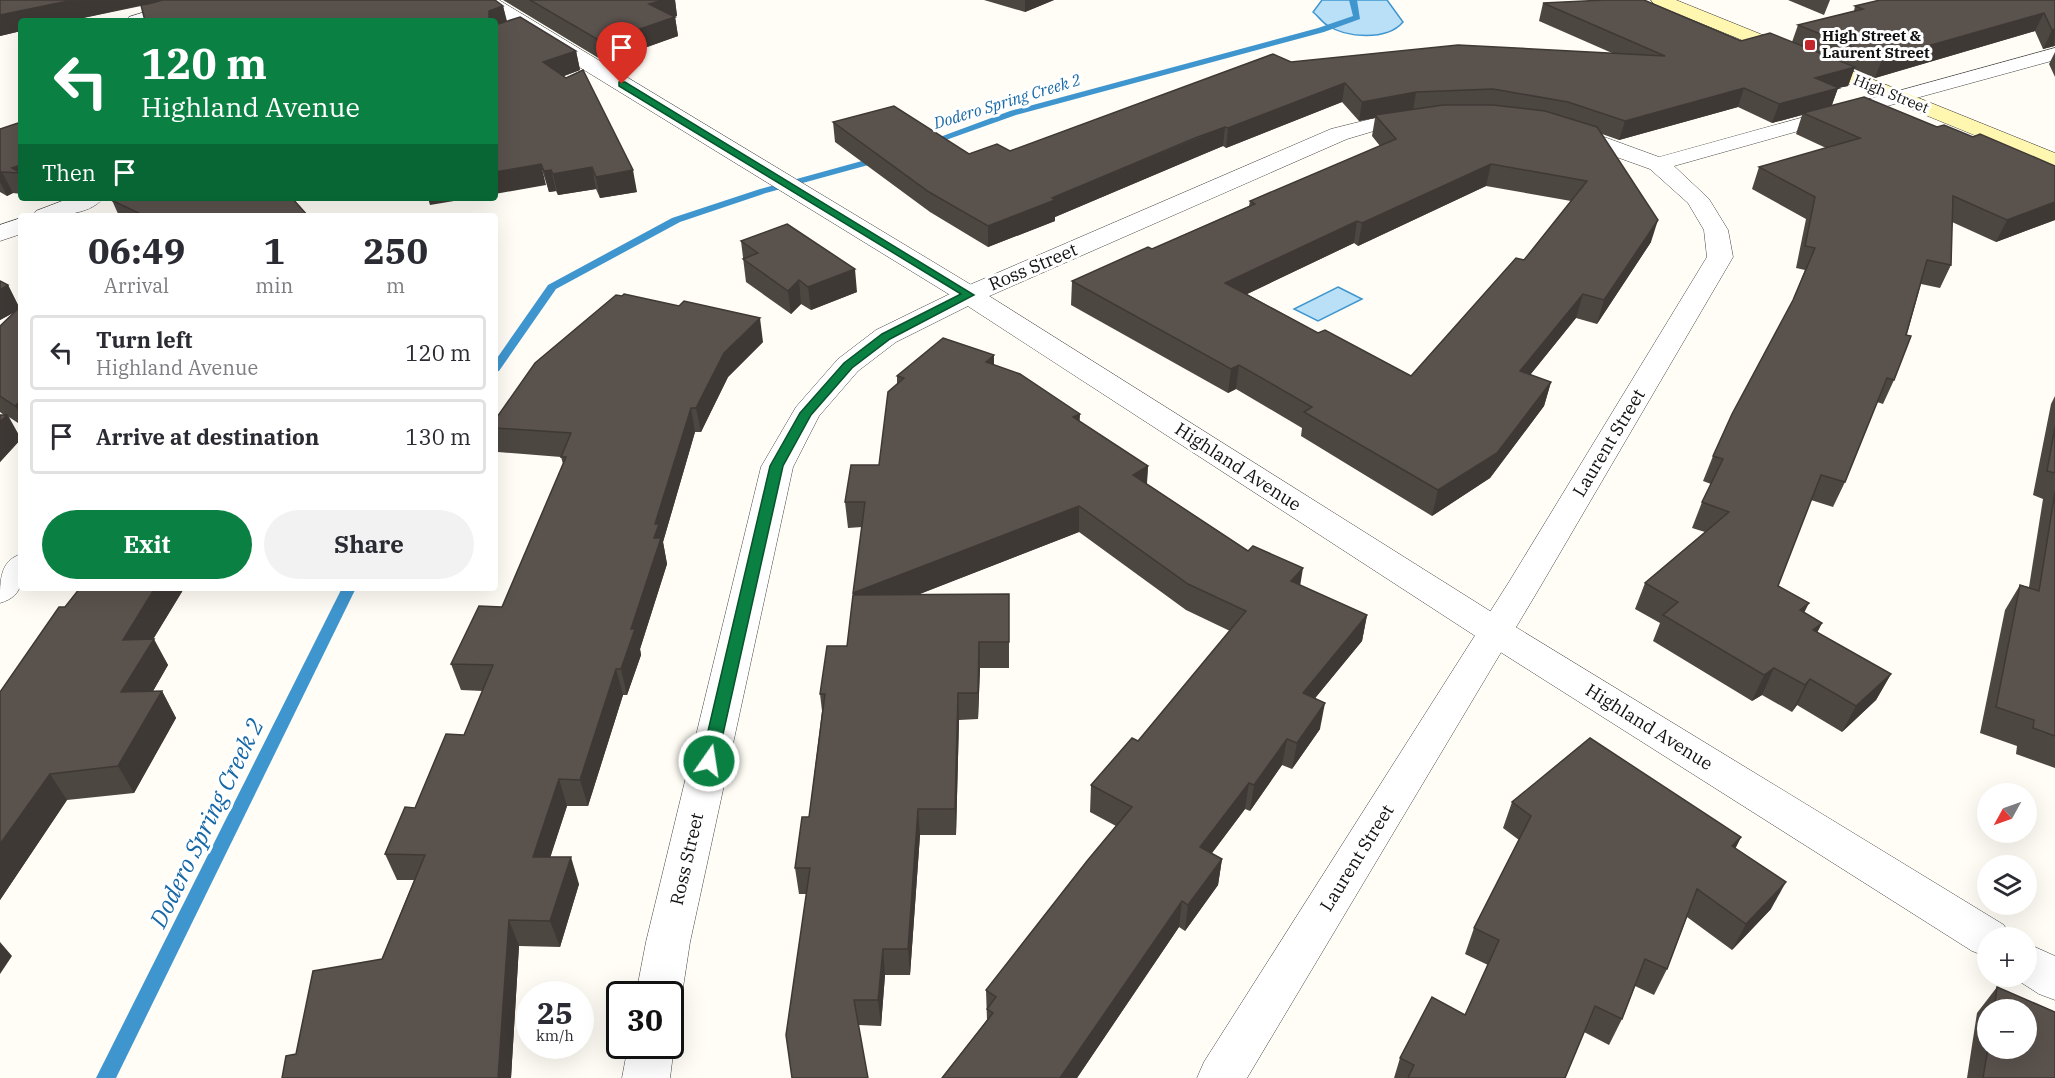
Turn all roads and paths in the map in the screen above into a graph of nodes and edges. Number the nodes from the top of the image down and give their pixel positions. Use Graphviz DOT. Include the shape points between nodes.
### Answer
graph roads {
  1 [pos="201,0"];
  2 [pos="487,0"];
  3 [pos="1660,0"];
  4 [pos="145,18"];
  5 [pos="2055,54"];
  6 [pos="1898,97"];
  7 [pos="1446,116"];
  8 [pos="1538,124"];
  9 [pos="2055,161"];
  10 [pos="1658,164"];
  11 [pos="83,201"];
  12 [pos="53,213"];
  13 [pos="969,295"];
  14 [pos="18,569"];
  15 [pos="0,591"];
  16 [pos="1496,632"];
  17 [pos="1977,931"];
  18 [pos="2037,969"];
  19 [pos="2055,980"];
  20 [pos="661,981"];
  21 [pos="649,1059"];
  22 [pos="646,1078"];
  23 [pos="1221,1078"];
  1 -- 4 [label="street"];
  2 -- 13 [label="street, Highland Avenue" via="515,30"];
  3 -- 6 [label="main road, High Street"];
  5 -- 6 [label="street"];
  6 -- 9 [label="main road, High Street"];
  6 -- 10 [label="street"];
  7 -- 13 [label="street, Ross Street" via="1383,122 1339,134"];
  8 -- 10 [label="street" via="1590,138"];
  10 -- 16 [label="street, Laurent Street" via="1697,199 1716,230 1719,257"];
  11 -- 12 [label="street"];
  13 -- 16 [label="street, Highland Avenue"];
  13 -- 20 [label="street, Ross Street" via="886,336 848,365 806,413 777,466"];
  14 -- 15 [label="street"];
  16 -- 17 [label="street, Highland Avenue"];
  16 -- 23 [label="street, Laurent Street"];
  18 -- 19 [label="street"];
  21 -- 22 [label="street"];
}
